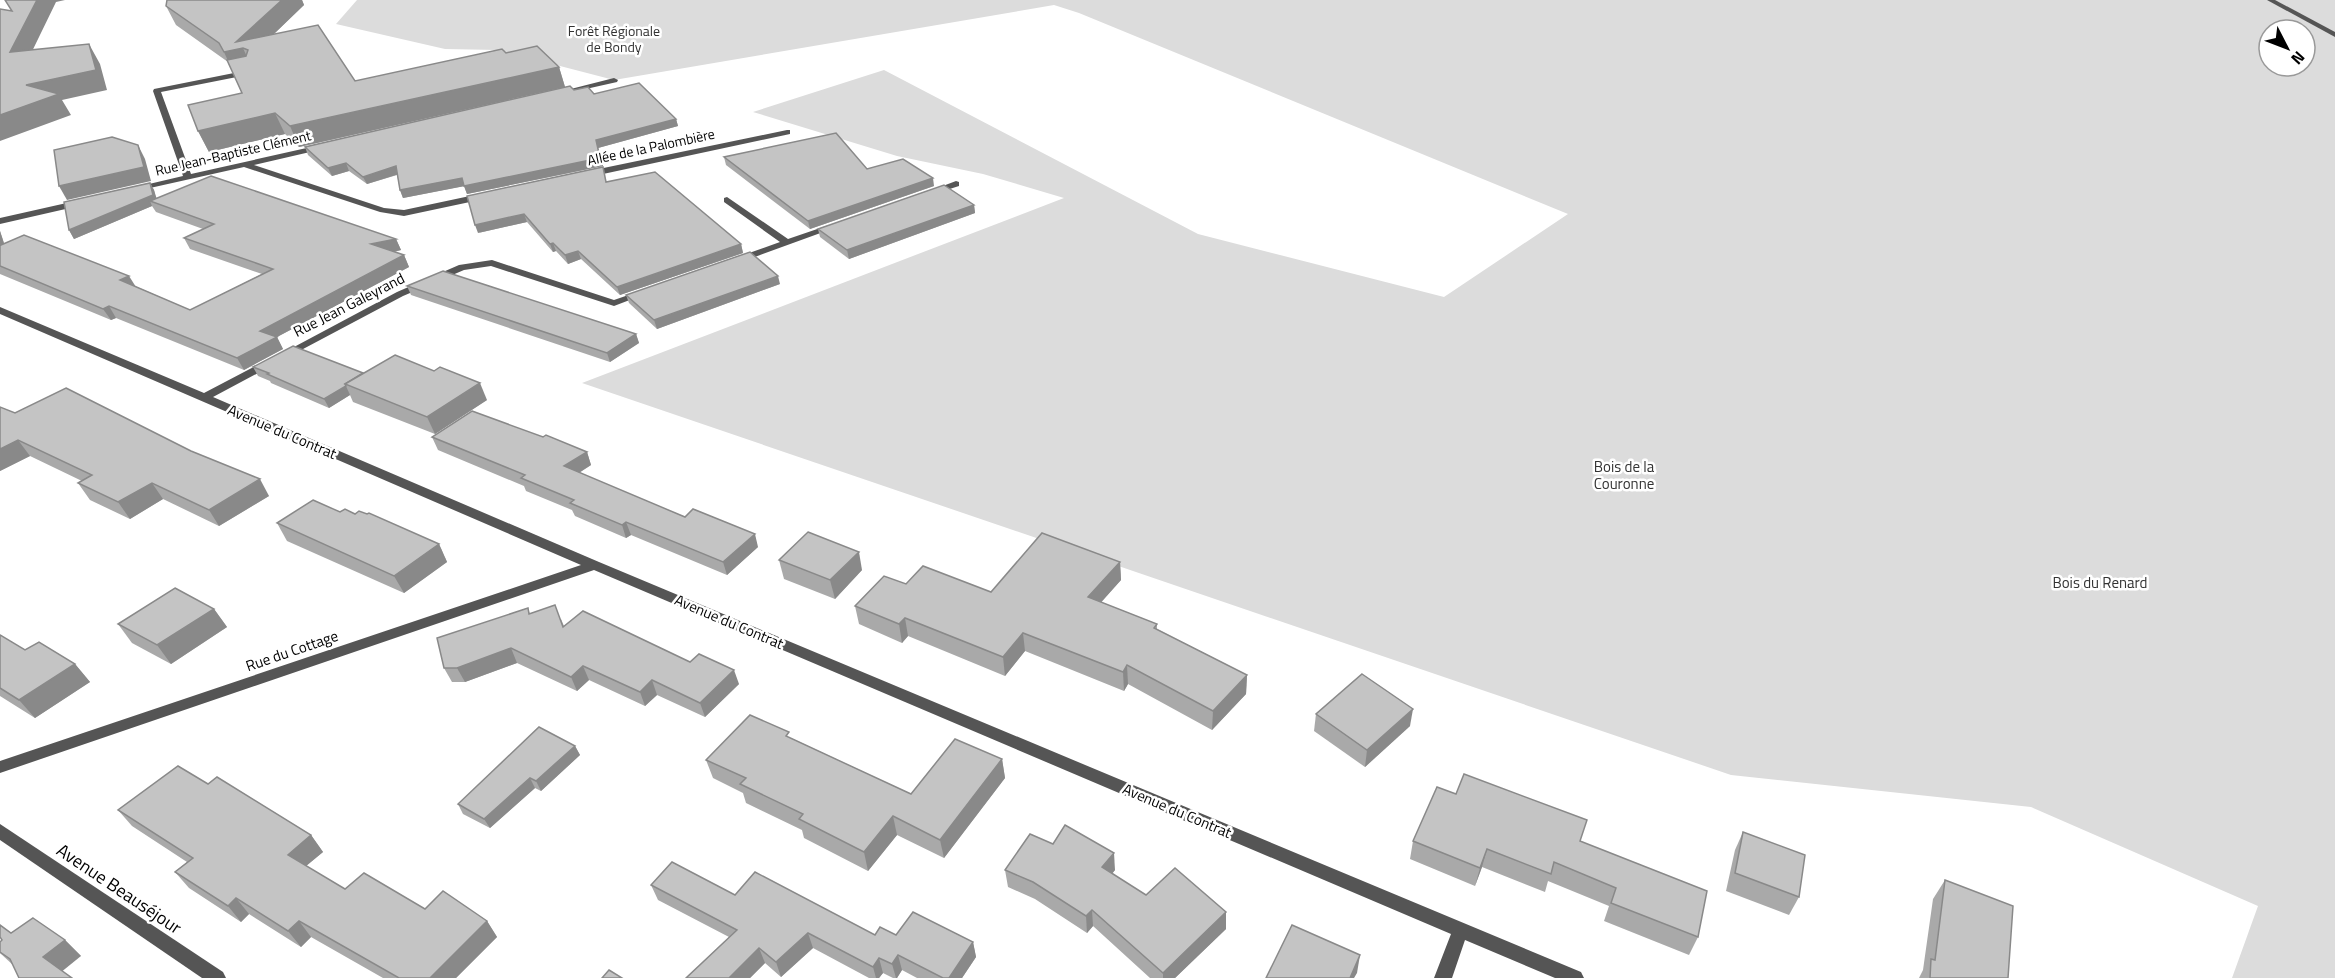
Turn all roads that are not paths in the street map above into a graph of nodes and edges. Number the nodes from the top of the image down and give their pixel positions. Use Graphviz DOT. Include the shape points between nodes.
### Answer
graph roads {
  1 [pos="2270,0"];
  2 [pos="2335,35"];
  3 [pos="252,72"];
  4 [pos="614,80"];
  5 [pos="544,96"];
  6 [pos="787,132"];
  7 [pos="335,143"];
  8 [pos="242,164"];
  9 [pos="578,176"];
  10 [pos="188,177"];
  11 [pos="956,184"];
  12 [pos="122,193"];
  13 [pos="497,193"];
  14 [pos="922,195"];
  15 [pos="727,200"];
  16 [pos="89,201"];
  17 [pos="0,221"];
  18 [pos="843,223"];
  19 [pos="787,243"];
  20 [pos="722,265"];
  21 [pos="657,288"];
  22 [pos="0,310"];
  23 [pos="203,398"];
  24 [pos="594,565"];
  25 [pos="0,767"];
  26 [pos="0,831"];
  27 [pos="1460,931"];
  28 [pos="217,978"];
  29 [pos="1443,978"];
  30 [pos="1575,978"];
  1 -- 2 [label="street"];
  3 -- 10 [label="street" via="158,91"];
  4 -- 5 [label="street"];
  6 -- 9 [label="street, Allée de la Palombière"];
  7 -- 8 [label="street, Rue Jean-Baptiste Clément"];
  8 -- 10 [label="street, Rue Jean-Baptiste Clément"];
  8 -- 13 [label="street" via="383,210 404,213"];
  10 -- 12 [label="street, Rue Jean-Baptiste Clément"];
  11 -- 14 [label="street"];
  15 -- 19 [label="street"];
  16 -- 17 [label="street"];
  18 -- 19 [label="street"];
  19 -- 20 [label="street"];
  21 -- 23 [label="street, Rue Jean Galeyrand" via="614,303 492,263 462,267 400,294"];
  22 -- 23 [label="street, Avenue du Contrat"];
  23 -- 24 [label="street, Avenue du Contrat"];
  24 -- 25 [label="street, Rue du Cottage"];
  24 -- 27 [label="street, Avenue du Contrat"];
  26 -- 28 [label="street, Avenue Beauséjour"];
  27 -- 29 [label="street"];
  27 -- 30 [label="street, Avenue du Contrat"];
}
